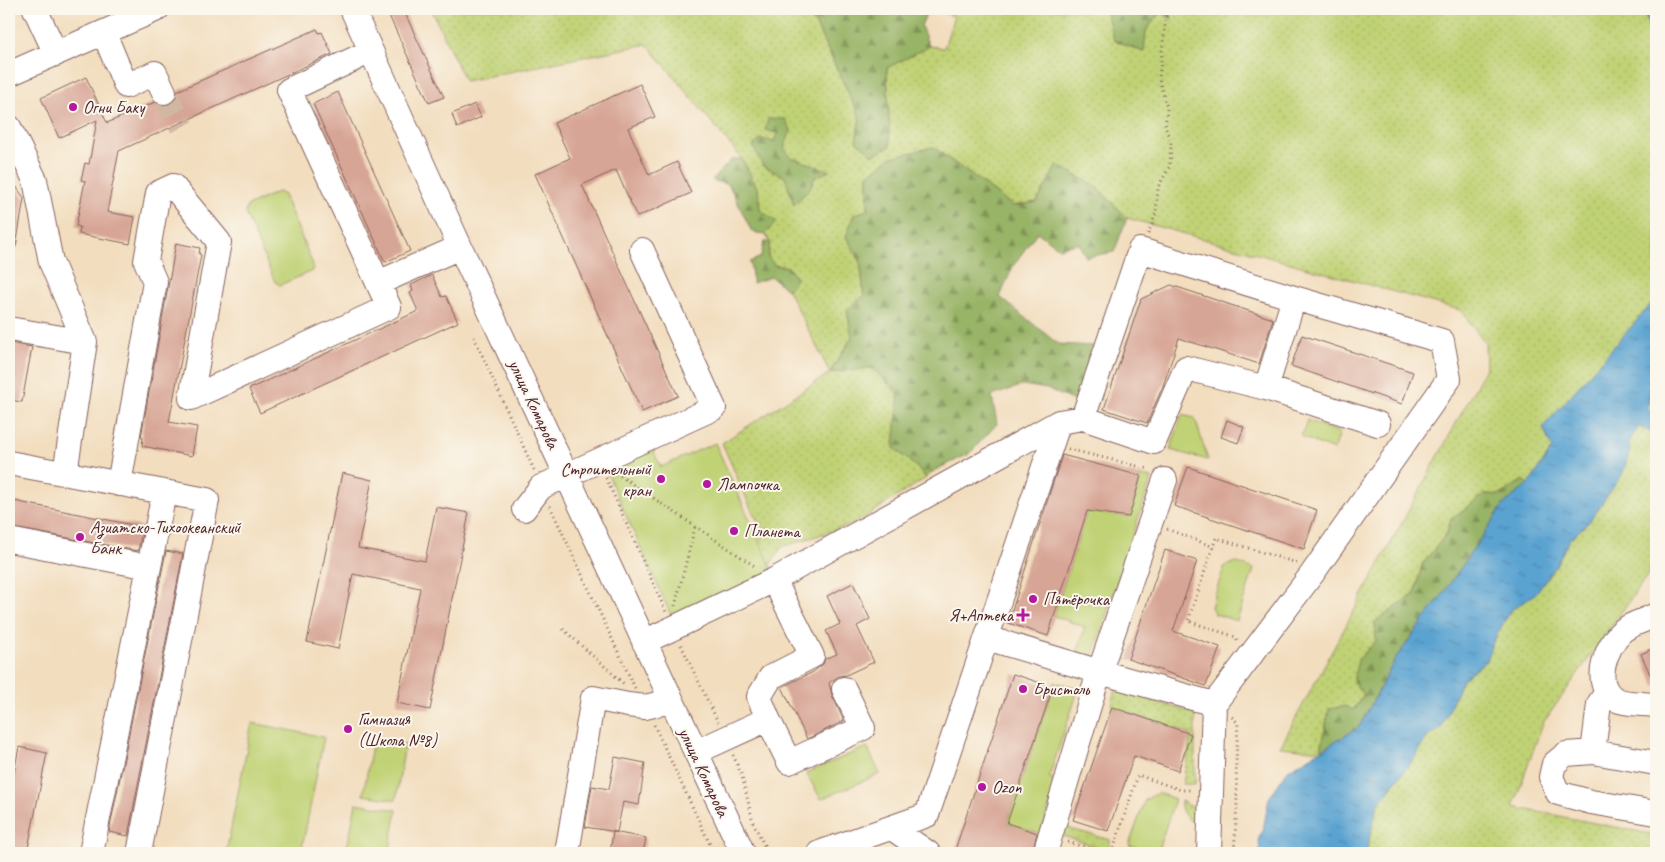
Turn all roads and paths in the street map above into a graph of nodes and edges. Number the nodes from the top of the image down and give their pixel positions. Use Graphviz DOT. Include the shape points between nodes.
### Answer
graph roads {
  1 [pos="35,9"];
  2 [pos="158,9"];
  3 [pos="352,9"];
  4 [pos="1168,9"];
  5 [pos="104,33"];
  6 [pos="372,51"];
  7 [pos="56,54"];
  8 [pos="9,74"];
  9 [pos="164,92"];
  10 [pos="9,127"];
  11 [pos="460,247"];
  12 [pos="642,250"];
  13 [pos="1140,250"];
  14 [pos="378,283"];
  15 [pos="1294,298"];
  16 [pos="9,329"];
  17 [pos="474,337"];
  18 [pos="85,342"];
  19 [pos="1266,388"];
  20 [pos="1084,418"];
  21 [pos="1059,422"];
  22 [pos="1378,424"];
  23 [pos="1062,447"];
  24 [pos="598,462"];
  25 [pos="9,463"];
  26 [pos="65,472"];
  27 [pos="567,475"];
  28 [pos="1158,475"];
  29 [pos="119,484"];
  30 [pos="541,486"];
  31 [pos="164,493"];
  32 [pos="524,510"];
  33 [pos="1150,522"];
  34 [pos="695,527"];
  35 [pos="9,540"];
  36 [pos="1214,547"];
  37 [pos="1298,563"];
  38 [pos="149,567"];
  39 [pos="774,580"];
  40 [pos="1656,615"];
  41 [pos="672,626"];
  42 [pos="562,629"];
  43 [pos="987,638"];
  44 [pos="644,642"];
  45 [pos="1238,644"];
  46 [pos="1100,672"];
  47 [pos="626,685"];
  48 [pos="844,688"];
  49 [pos="1607,692"];
  50 [pos="671,701"];
  51 [pos="1214,704"];
  52 [pos="1656,705"];
  53 [pos="645,707"];
  54 [pos="768,719"];
  55 [pos="726,738"];
  56 [pos="696,752"];
  57 [pos="1593,752"];
  58 [pos="1656,763"];
  59 [pos="1198,785"];
  60 [pos="1656,813"];
  61 [pos="892,828"];
  62 [pos="1048,844"];
  63 [pos="91,853"];
  64 [pos="139,853"];
  65 [pos="567,853"];
  66 [pos="714,853"];
  67 [pos="743,853"];
  68 [pos="768,853"];
  69 [pos="819,853"];
  70 [pos="928,853"];
  71 [pos="1103,853"];
  72 [pos="1112,853"];
  73 [pos="1209,853"];
  74 [pos="1234,853"];
  1 -- 7 [label="street"];
  2 -- 5 [label="street"];
  3 -- 6 [label="street, улица Комарова"];
  4 -- 13 [label="path" via="1160,79 1167,108 1164,127 1171,142 1170,166 1158,187 1156,213"];
  5 -- 7 [label="street"];
  5 -- 9 [label="street" via="126,86 155,73"];
  6 -- 11 [label="street, улица Комарова"];
  6 -- 14 [label="street" via="289,90"];
  7 -- 8 [label="street"];
  10 -- 18 [label="street" via="35,180 51,262"];
  11 -- 14 [label="street"];
  11 -- 27 [label="street, улица Комарова"];
  12 -- 24 [label="street" via="714,408"];
  13 -- 15 [label="street"];
  13 -- 20 [label="street"];
  14 -- 29 [label="street" via="389,307 191,398 219,242 173,186 158,193 146,261 155,282"];
  15 -- 19 [label="street"];
  15 -- 51 [label="street" via="1442,341 1449,379 1312,574"];
  16 -- 18 [label="street"];
  17 -- 30 [label="path"];
  18 -- 26 [label="street"];
  19 -- 20 [label="street" via="1186,368 1154,442"];
  19 -- 22 [label="street"];
  20 -- 21 [label="street"];
  21 -- 39 [label="street"];
  21 -- 43 [label="street"];
  23 -- 28 [label="path"];
  24 -- 27 [label="street"];
  24 -- 34 [label="path"];
  24 -- 41 [label="path"];
  25 -- 26 [label="street"];
  26 -- 29 [label="street"];
  27 -- 30 [label="street"];
  27 -- 44 [label="street, улица Комарова"];
  28 -- 33 [label="street"];
  29 -- 31 [label="street"];
  30 -- 32 [label="street"];
  30 -- 53 [label="path"];
  31 -- 38 [label="street"];
  31 -- 64 [label="street" via="207,500"];
  33 -- 36 [label="path"];
  33 -- 46 [label="street"];
  34 -- 39 [label="path"];
  34 -- 41 [label="path"];
  35 -- 38 [label="street"];
  36 -- 37 [label="path" via="1216,538"];
  36 -- 45 [label="path" via="1188,621 1228,633 1236,637"];
  38 -- 63 [label="street"];
  39 -- 41 [label="street"];
  39 -- 54 [label="street" via="812,656 771,677 759,697"];
  40 -- 49 [label="street" via="1623,630 1610,644 1602,673"];
  41 -- 44 [label="street"];
  41 -- 55 [label="path"];
  42 -- 47 [label="path"];
  43 -- 46 [label="street"];
  43 -- 61 [label="street" via="927,815"];
  44 -- 50 [label="street, улица Комарова"];
  46 -- 51 [label="street"];
  46 -- 62 [label="street"];
  48 -- 54 [label="street" via="863,728 789,762"];
  49 -- 52 [label="street" via="1616,700"];
  49 -- 57 [label="street" via="1599,704"];
  50 -- 53 [label="street"];
  50 -- 56 [label="street, улица Комарова"];
  51 -- 73 [label="street"];
  51 -- 74 [label="path" via="1238,722 1238,804"];
  53 -- 65 [label="street" via="593,698"];
  53 -- 66 [label="path"];
  54 -- 55 [label="street"];
  55 -- 56 [label="street"];
  55 -- 68 [label="path" via="742,776 753,822"];
  56 -- 67 [label="street, улица Комарова"];
  57 -- 58 [label="street"];
  57 -- 60 [label="street" via="1566,754 1554,764 1551,777 1558,793"];
  59 -- 72 [label="path" via="1194,790 1181,790 1138,775"];
  61 -- 69 [label="street"];
  61 -- 70 [label="street"];
  62 -- 71 [label="path"];
}
